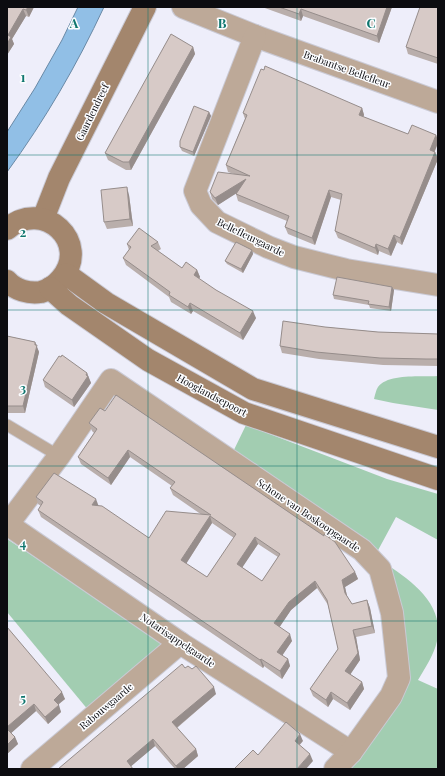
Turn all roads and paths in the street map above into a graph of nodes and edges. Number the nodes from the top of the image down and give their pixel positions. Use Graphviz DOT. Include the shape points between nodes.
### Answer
graph roads {
  1 [pos="145,7"];
  2 [pos="183,7"];
  3 [pos="255,36"];
  4 [pos="438,102"];
  5 [pos="43,219"];
  6 [pos="7,229"];
  7 [pos="66,274"];
  8 [pos="8,283"];
  9 [pos="438,285"];
  10 [pos="50,288"];
  11 [pos="111,380"];
  12 [pos="7,425"];
  13 [pos="438,447"];
  14 [pos="59,456"];
  15 [pos="438,479"];
  16 [pos="7,524"];
  17 [pos="180,643"];
  18 [pos="351,752"];
  19 [pos="32,769"];
  20 [pos="335,769"];
  1 -- 5 [label="street, Gaardendreef" via="59,178"];
  2 -- 3 [label="street, Brabantse Bellefleur"];
  3 -- 4 [label="street, Brabantse Bellefleur"];
  3 -- 9 [label="street, Bellefleurgaarde" via="195,191 201,205 217,222 294,257 346,270"];
  5 -- 6 [label="street" via="26,218"];
  5 -- 7 [label="street" via="57,226 69,244 70,263"];
  7 -- 10 [label="street"];
  7 -- 13 [label="street" via="106,303 253,389"];
  8 -- 10 [label="street" via="30,292"];
  10 -- 15 [label="street, Hooglandsepoort" via="69,305 148,360 244,413"];
  11 -- 14 [label="street, Notarisappelgaarde"];
  11 -- 18 [label="street, Schone van Boskoopgaarde" via="362,550 380,569 392,613 399,678 391,696"];
  12 -- 14 [label="lane"];
  14 -- 16 [label="street, Notarisappelgaarde"];
  16 -- 17 [label="street, Notarisappelgaarde"];
  17 -- 18 [label="street, Notarisappelgaarde"];
  17 -- 19 [label="street, Rabouwgaarde"];
  18 -- 20 [label="street, Schone van Boskoopgaarde"];
}
